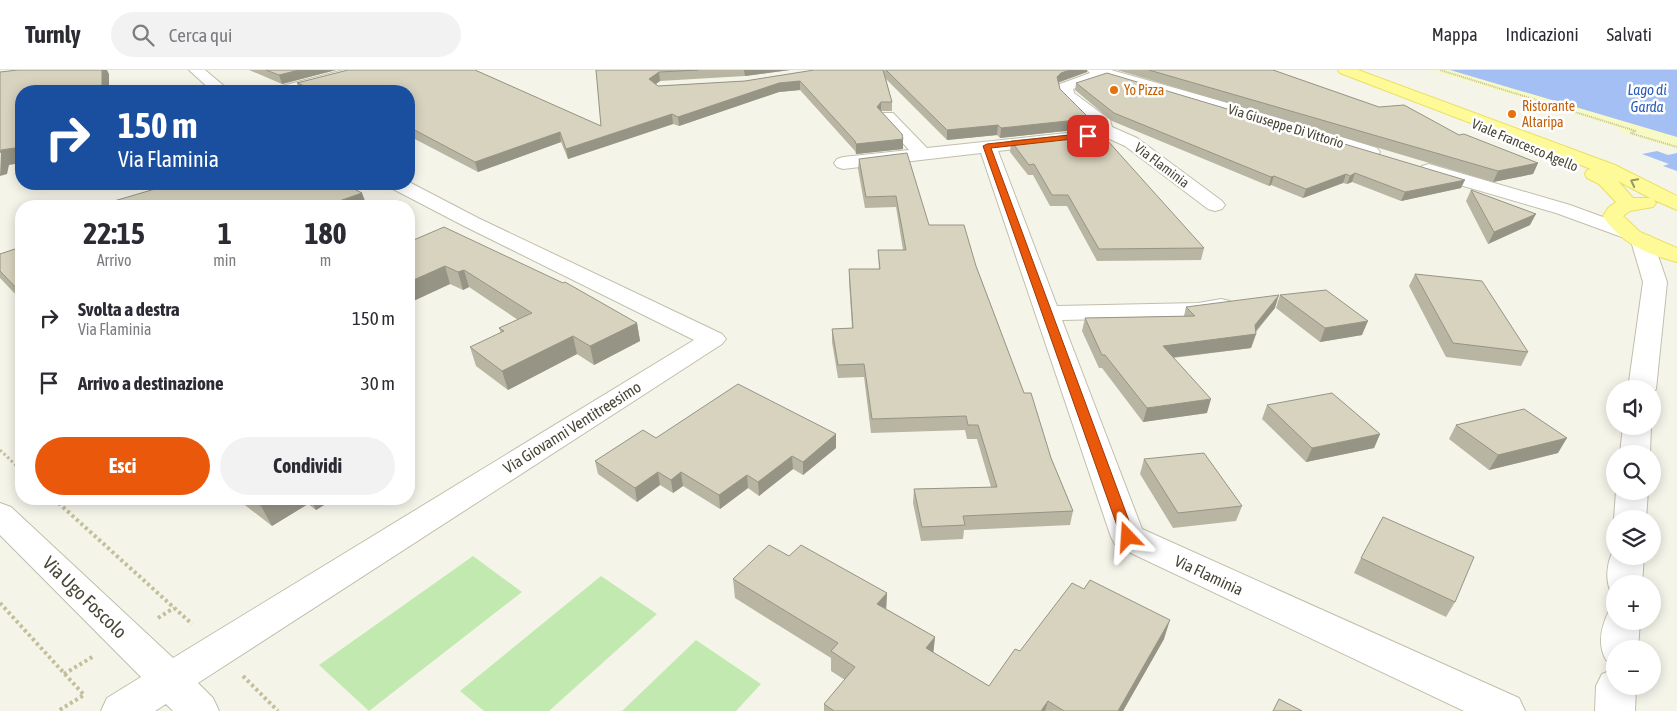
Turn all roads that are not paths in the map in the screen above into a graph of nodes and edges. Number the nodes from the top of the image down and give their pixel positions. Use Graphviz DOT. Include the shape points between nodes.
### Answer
graph roads {
  1 [pos="196,70"];
  2 [pos="361,70"];
  3 [pos="1345,70"];
  4 [pos="1100,72"];
  5 [pos="212,85"];
  6 [pos="302,85"];
  7 [pos="1413,97"];
  8 [pos="887,116"];
  9 [pos="1104,130"];
  10 [pos="987,146"];
  11 [pos="922,154"];
  12 [pos="1390,158"];
  13 [pos="844,163"];
  14 [pos="1408,164"];
  15 [pos="410,190"];
  16 [pos="1677,204"];
  17 [pos="1215,205"];
  18 [pos="1622,208"];
  19 [pos="1563,209"];
  20 [pos="1634,236"];
  21 [pos="1677,255"];
  22 [pos="1666,279"];
  23 [pos="1240,304"];
  24 [pos="1048,313"];
  25 [pos="1644,380"];
  26 [pos="0,515"];
  27 [pos="170,681"];
  28 [pos="1615,695"];
  29 [pos="121,711"];
  30 [pos="199,711"];
  31 [pos="1505,711"];
  32 [pos="1614,711"];
  1 -- 5 [label="street"];
  2 -- 6 [label="street"];
  3 -- 7 [label="main road, Viale Francesco Agello"];
  4 -- 9 [label="street, Via Flaminia" via="1065,87 1066,95 1104,124"];
  4 -- 12 [label="street, Via Giuseppe Di Vittorio" via="1261,117"];
  16 -- 7 [label="main road, Viale Francesco Agello, one-way" via="1608,169"];
  7 -- 18 [label="main road, Viale Francesco Agello" via="1606,180"];
  8 -- 11 [label="street"];
  9 -- 10 [label="street" via="1088,136"];
  9 -- 17 [label="street, Via Flaminia" via="1131,142"];
  10 -- 11 [label="street"];
  10 -- 24 [label="street, Via Flaminia"];
  11 -- 13 [label="street"];
  14 -- 19 [label="street"];
  15 -- 27 [label="street, Via Giovanni Ventitreesimo" via="713,339"];
  16 -- 18 [label="main road, Viale Francesco Agello" via="1642,203"];
  18 -- 19 [label="street"];
  18 -- 20 [label="main road, Viale Francesco Agello" via="1613,216 1617,224"];
  19 -- 20 [label="street"];
  20 -- 21 [label="main road"];
  20 -- 22 [label="street"];
  22 -- 25 [label="street"];
  23 -- 24 [label="street" via="1198,310"];
  24 -- 31 [label="street, Via Flaminia" via="1128,537"];
  26 -- 27 [label="street, Via Ugo Foscolo"];
  27 -- 29 [label="street"];
  27 -- 30 [label="street"];
  28 -- 32 [label="street"];
}
